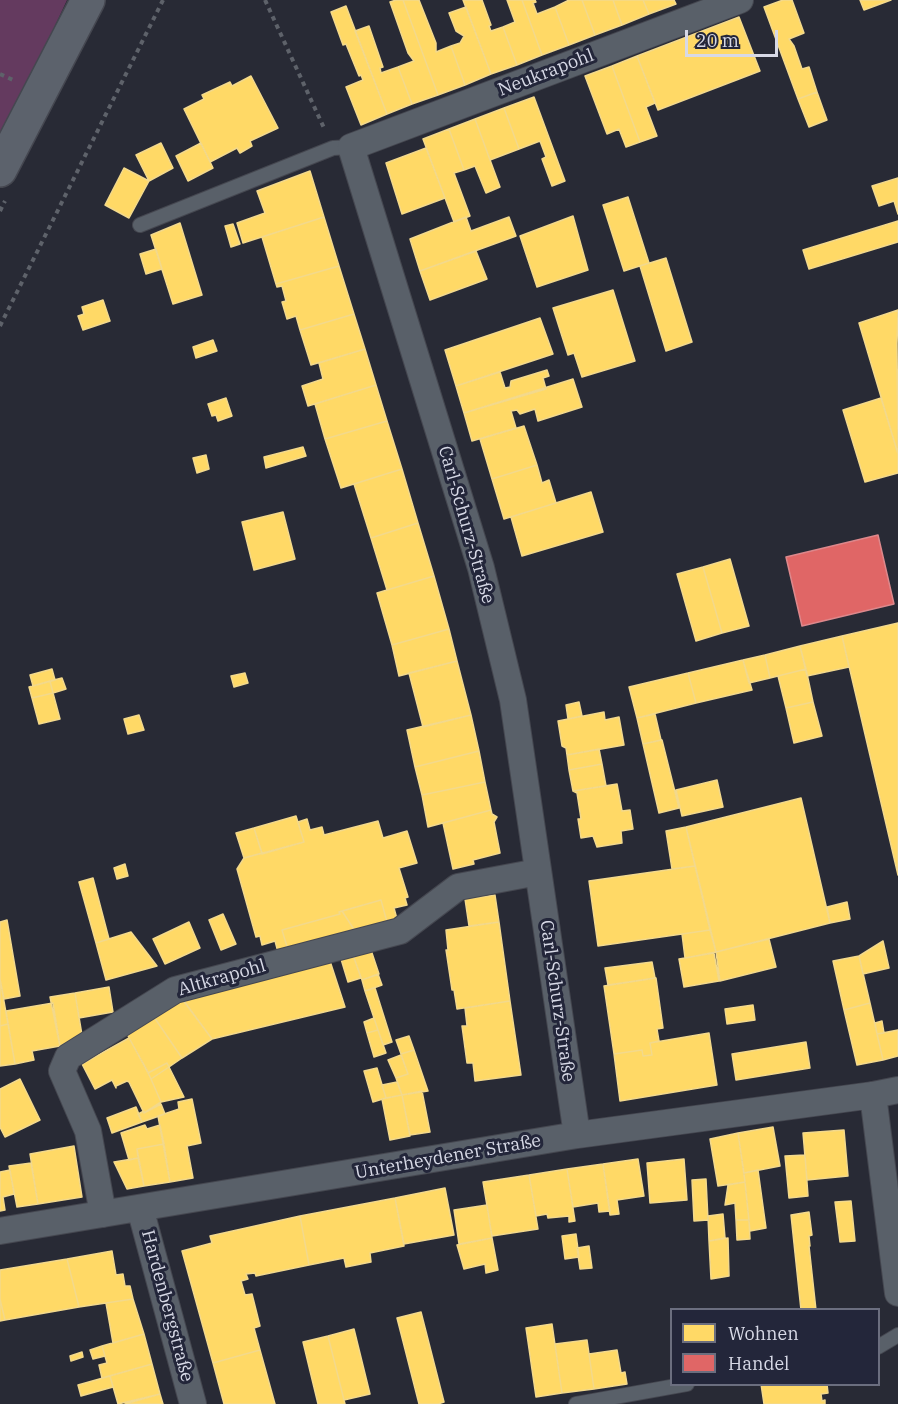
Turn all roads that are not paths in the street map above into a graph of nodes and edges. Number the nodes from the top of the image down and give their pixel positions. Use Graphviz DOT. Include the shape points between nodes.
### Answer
graph roads {
  1 [pos="88,0"];
  2 [pos="740,0"];
  3 [pos="342,147"];
  4 [pos="0,170"];
  5 [pos="140,225"];
  6 [pos="538,872"];
  7 [pos="898,1090"];
  8 [pos="873,1095"];
  9 [pos="577,1135"];
  10 [pos="140,1208"];
  11 [pos="103,1214"];
  12 [pos="0,1231"];
  13 [pos="898,1293"];
  14 [pos="898,1335"];
  15 [pos="880,1346"];
  16 [pos="676,1386"];
  17 [pos="193,1404"];
  18 [pos="576,1404"];
  1 -- 4 [label="main road"];
  2 -- 3 [label="street, Neukrapohl"];
  3 -- 5 [label="lane"];
  3 -- 6 [label="street, Carl-Schurz-Straße" via="481,568 513,700"];
  6 -- 9 [label="street, Carl-Schurz-Straße"];
  6 -- 11 [label="street, Altkrapohl" via="458,887 400,931 175,990 68,1057 62,1071 88,1131"];
  7 -- 8 [label="street, Unterheydener Straße"];
  8 -- 9 [label="street, Unterheydener Straße"];
  8 -- 13 [label="street"];
  9 -- 10 [label="street, Unterheydener Straße"];
  10 -- 11 [label="street, Unterheydener Straße"];
  10 -- 17 [label="street, Hardenbergstraße"];
  11 -- 12 [label="street, Unterheydener Straße"];
  14 -- 15 [label="lane"];
  16 -- 18 [label="lane"];
}
